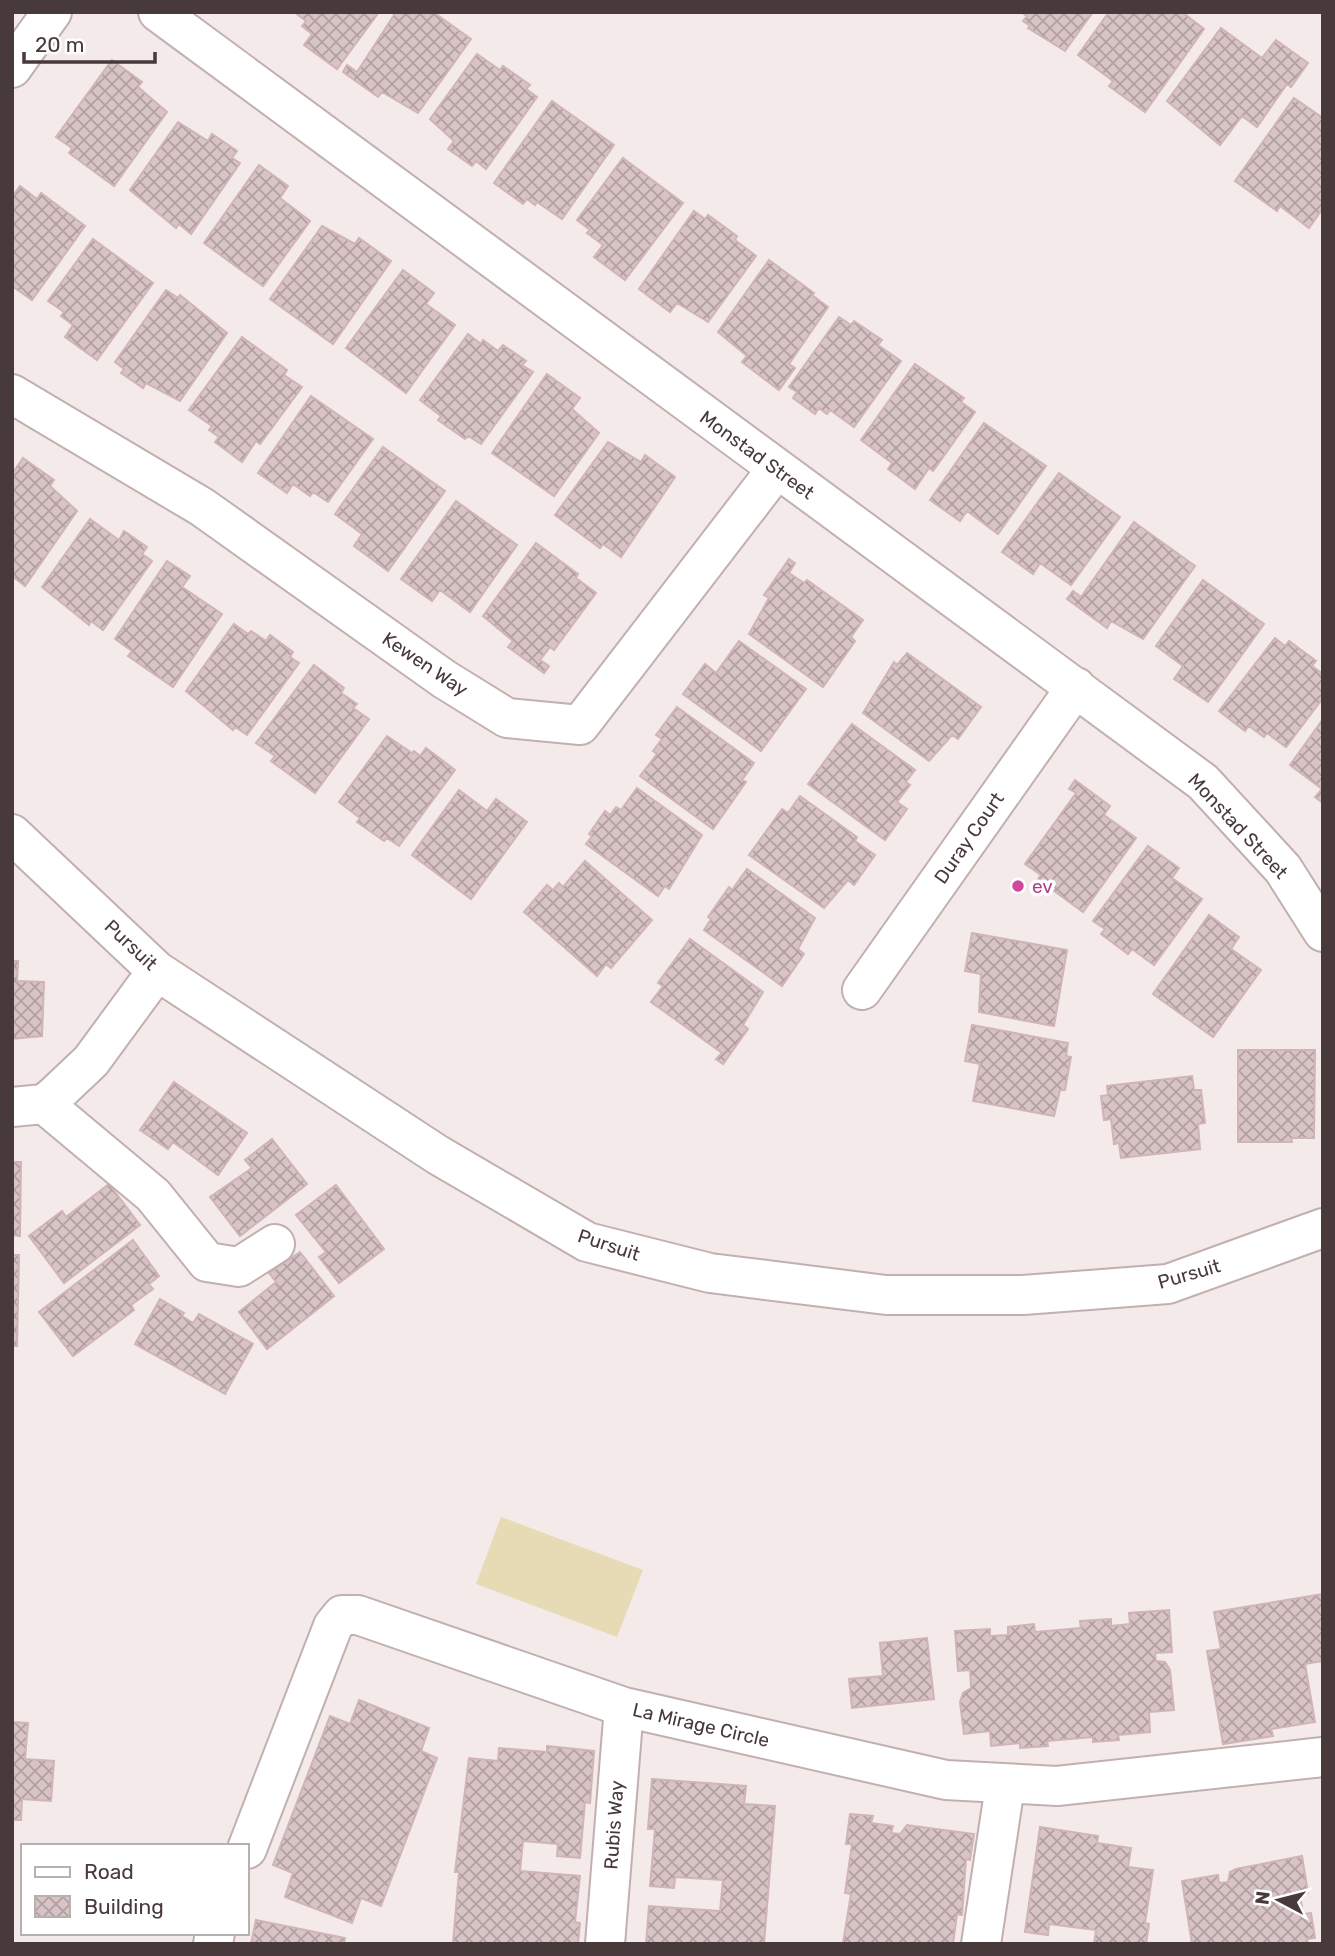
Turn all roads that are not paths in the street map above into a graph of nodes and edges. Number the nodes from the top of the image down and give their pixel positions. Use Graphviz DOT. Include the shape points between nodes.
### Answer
graph roads {
  1 [pos="52,12"];
  2 [pos="158,12"];
  3 [pos="12,68"];
  4 [pos="12,394"];
  5 [pos="776,470"];
  6 [pos="1076,687"];
  7 [pos="12,834"];
  8 [pos="1323,932"];
  9 [pos="157,971"];
  10 [pos="862,990"];
  11 [pos="28,1106"];
  12 [pos="1323,1228"];
  13 [pos="275,1244"];
  14 [pos="624,1707"];
  15 [pos="1323,1758"];
  16 [pos="1006,1786"];
  17 [pos="248,1846"];
  18 [pos="605,1944"];
  19 [pos="981,1944"];
  1 -- 3 [label="street"];
  2 -- 5 [label="street, Monstad Street"];
  4 -- 5 [label="street, Kewen Way" via="202,507 444,679 508,718 580,725"];
  5 -- 6 [label="street, Monstad Street"];
  6 -- 8 [label="street, Monstad Street" via="1203,782 1283,869"];
  6 -- 10 [label="street, Duray Court"];
  7 -- 9 [label="street, Pursuit"];
  9 -- 11 [label="street" via="91,1061"];
  9 -- 12 [label="street, Pursuit" via="438,1155 587,1242 710,1273 886,1295 1023,1295 1168,1284"];
  11 -- 13 [label="street" via="153,1195 207,1262 239,1267"];
  14 -- 16 [label="street, La Mirage Circle" via="946,1780"];
  14 -- 17 [label="street, La Mirage Circle" via="358,1615 342,1615 333,1626"];
  14 -- 18 [label="street, Rubis Way"];
  15 -- 16 [label="street, La Mirage Circle" via="1057,1786"];
  16 -- 19 [label="street"];
}
